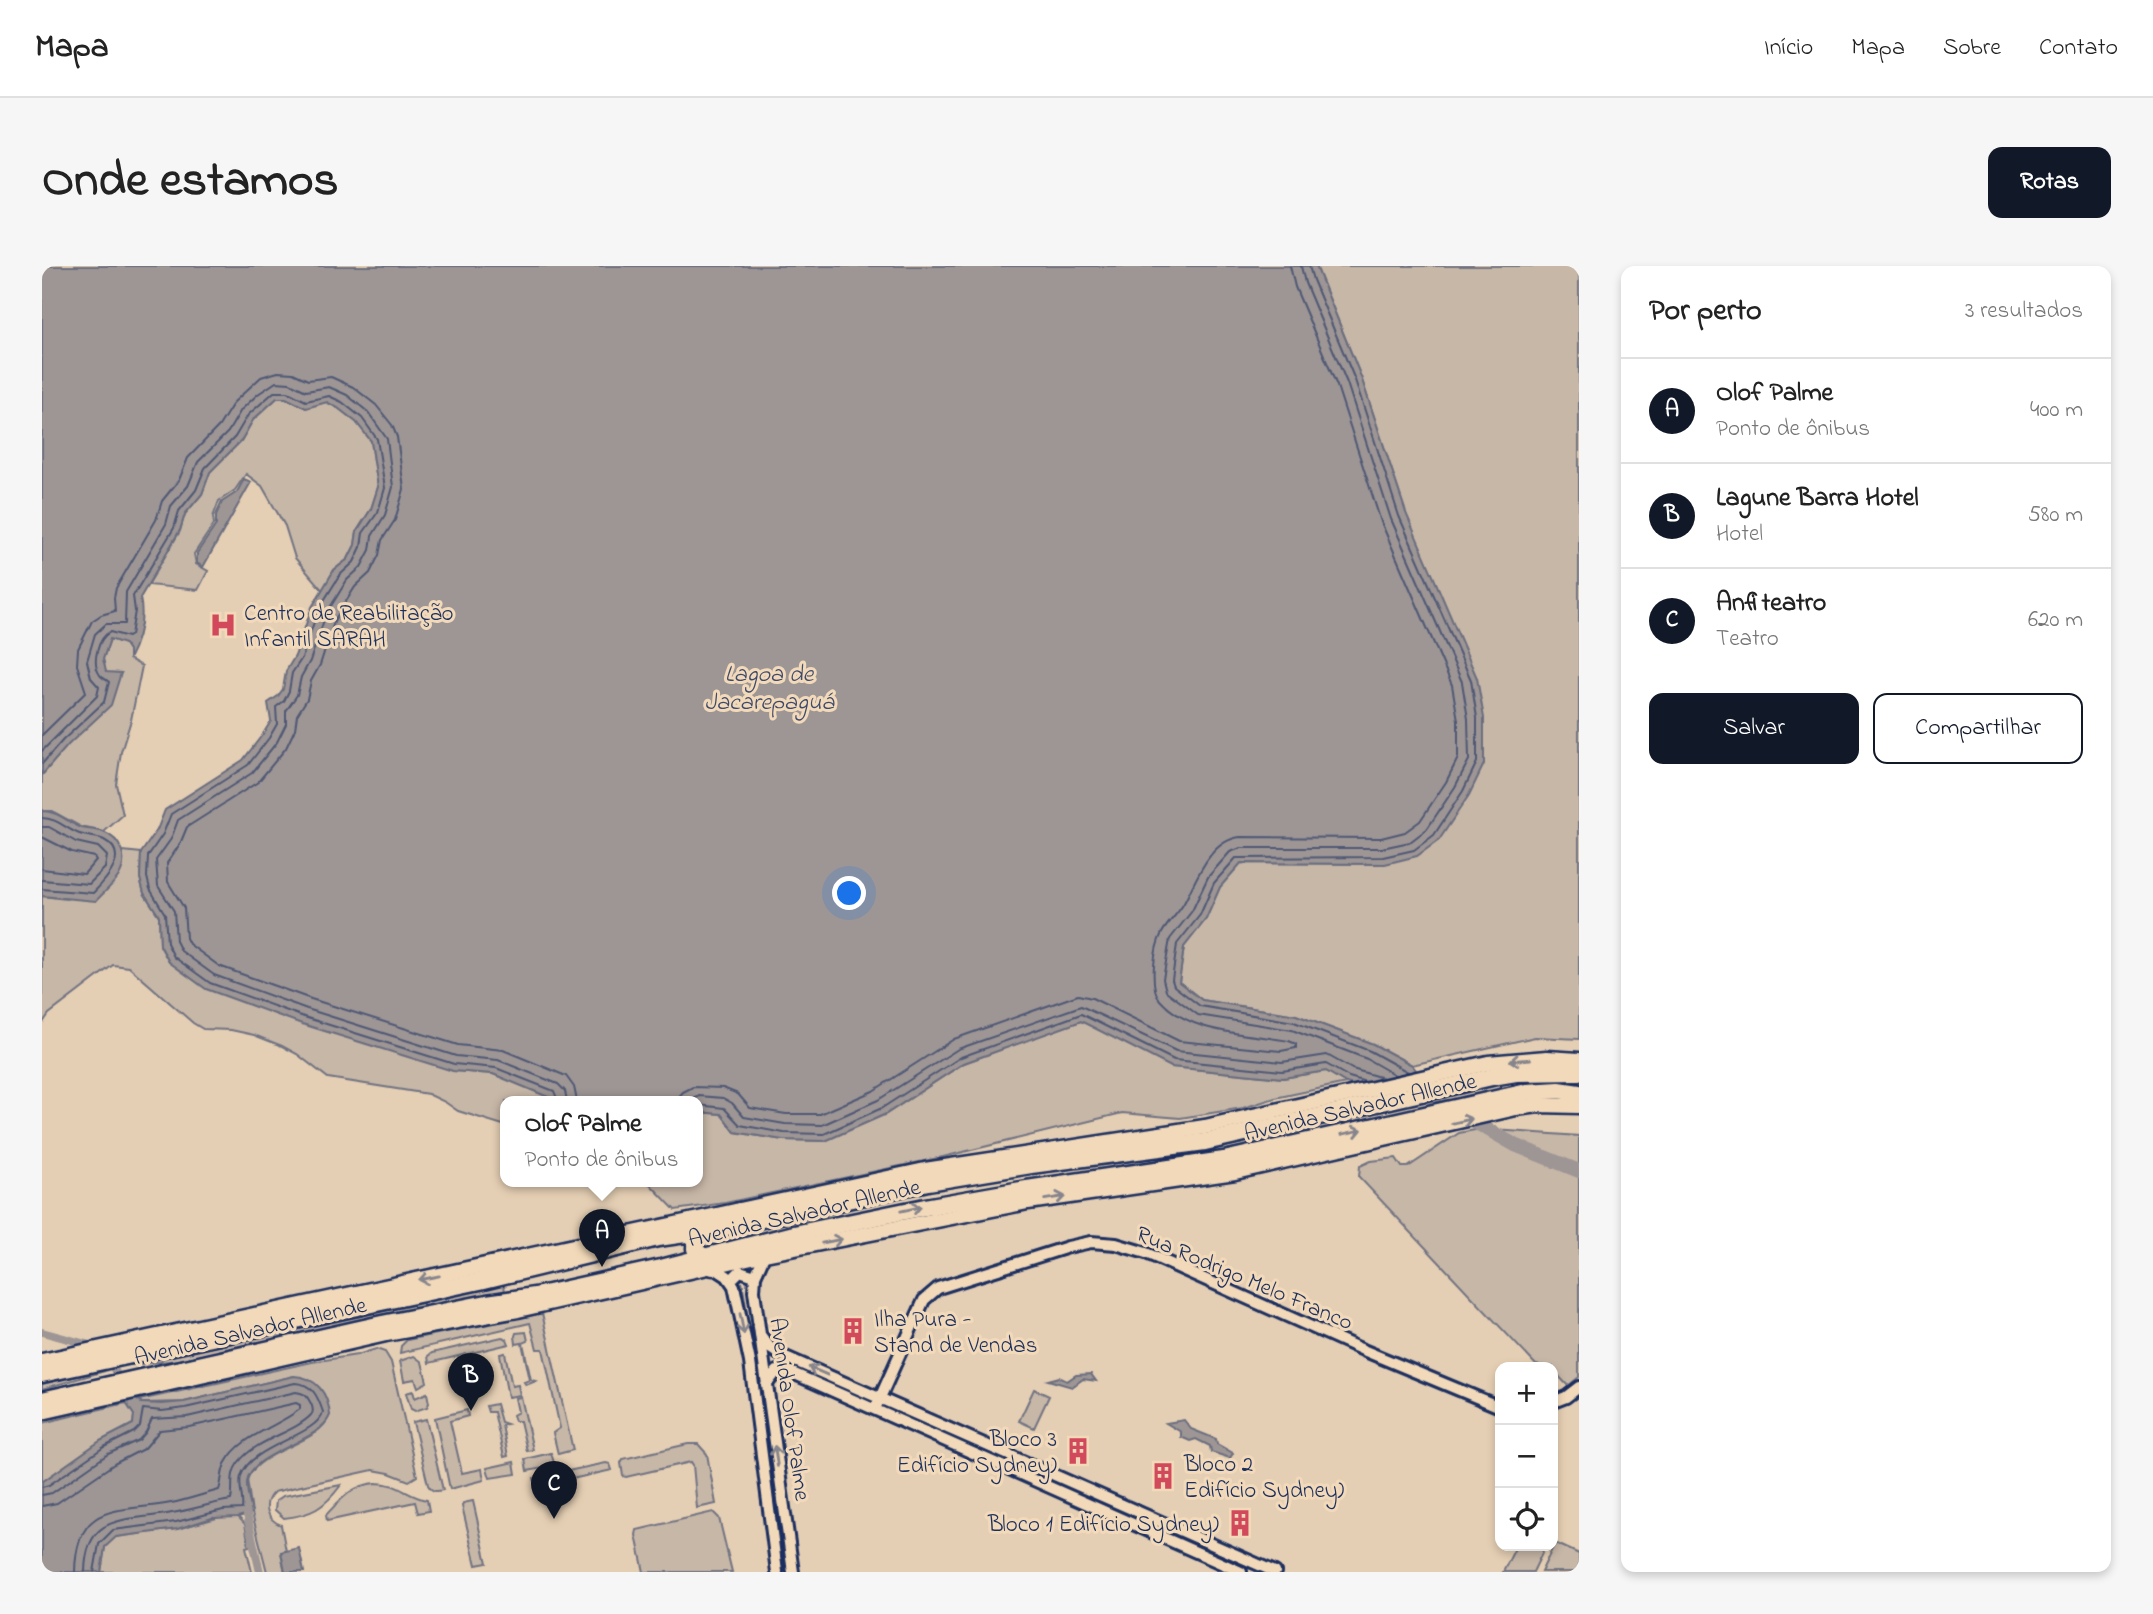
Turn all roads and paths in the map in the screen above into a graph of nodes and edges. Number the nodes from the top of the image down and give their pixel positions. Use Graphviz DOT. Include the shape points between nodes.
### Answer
graph roads {
  1 [pos="1579,1060"];
  2 [pos="1579,1072"];
  3 [pos="1464,1075"];
  4 [pos="1579,1093"];
  5 [pos="1579,1106"];
  6 [pos="1259,1131"];
  7 [pos="1147,1137"];
  8 [pos="1324,1139"];
  9 [pos="1144,1184"];
  10 [pos="738,1212"];
  11 [pos="699,1231"];
  12 [pos="765,1254"];
  13 [pos="708,1263"];
  14 [pos="502,1269"];
  15 [pos="755,1276"];
  16 [pos="731,1280"];
  17 [pos="510,1300"];
  18 [pos="462,1320"];
  19 [pos="761,1336"];
  20 [pos="117,1351"];
  21 [pos="42,1361"];
  22 [pos="42,1374"];
  23 [pos="134,1385"];
  24 [pos="766,1385"];
  25 [pos="1579,1387"];
  26 [pos="112,1390"];
  27 [pos="880,1398"];
  28 [pos="42,1400"];
  29 [pos="1558,1400"];
  30 [pos="1495,1406"];
  31 [pos="875,1409"];
  32 [pos="42,1412"];
  33 [pos="1007,1454"];
  34 [pos="1003,1467"];
  35 [pos="1066,1480"];
  36 [pos="1082,1487"];
  37 [pos="1060,1492"];
  38 [pos="1077,1499"];
  39 [pos="1269,1571"];
  40 [pos="777,1572"];
  41 [pos="793,1572"];
  42 [pos="1241,1572"];
  1 -- 3 [label="main road, Avenida Salvador Allende, one-way" via="1514,1060"];
  2 -- 3 [label="highway, Avenida Salvador Allende"];
  3 -- 6 [label="highway, Avenida Salvador Allende" via="1373,1104"];
  3 -- 7 [label="main road, Avenida Salvador Allende"];
  8 -- 4 [label="highway, Avenida Salvador Allende, one-way" via="1499,1097 1559,1090"];
  9 -- 5 [label="main road, Avenida Salvador Allende, one-way" via="1235,1172 1517,1108"];
  6 -- 7 [label="highway" via="1160,1140"];
  6 -- 11 [label="highway, Avenida Salvador Allende" via="928,1182"];
  7 -- 10 [label="main road, Avenida Salvador Allende" via="925,1170"];
  8 -- 9 [label="highway" via="1148,1179"];
  13 -- 8 [label="highway, Avenida Salvador Allende, one-way" via="794,1234 925,1207 1224,1160"];
  12 -- 9 [label="main road, Avenida Salvador Allende, one-way"];
  10 -- 11 [label="highway"];
  10 -- 14 [label="main road, Avenida Salvador Allende"];
  11 -- 13 [label="highway" via="695,1249"];
  11 -- 14 [label="highway, Avenida Salvador Allende"];
  12 -- 13 [label="main road, Avenida Salvador Allende"];
  12 -- 15 [label="street, Avenida Olof Palme"];
  13 -- 16 [label="street"];
  13 -- 17 [label="highway, Avenida Salvador Allende"];
  13 -- 18 [label="main road, Avenida Salvador Allende"];
  14 -- 17 [label="highway" via="513,1286"];
  14 -- 20 [label="highway, Avenida Salvador Allende, one-way"];
  15 -- 16 [label="street" via="740,1271"];
  15 -- 19 [label="street, Avenida Olof Palme"];
  16 -- 40 [label="street, Avenida Olof Palme, one-way" via="750,1362"];
  17 -- 18 [label="highway"];
  17 -- 23 [label="highway, Avenida Salvador Allende" via="382,1324"];
  18 -- 23 [label="main road, Avenida Salvador Allende"];
  19 -- 24 [label="street, Avenida Olof Palme"];
  27 -- 19 [label="street, one-way" via="779,1354"];
  20 -- 21 [label="main road, Avenida Salvador Allende"];
  20 -- 22 [label="highway, Avenida Salvador Allende" via="92,1364"];
  23 -- 26 [label="highway, Avenida Salvador Allende"];
  24 -- 31 [label="street" via="777,1371 788,1371"];
  41 -- 24 [label="street, Avenida Olof Palme, one-way"];
  25 -- 29 [label="street"];
  26 -- 28 [label="highway, Avenida Salvador Allende"];
  26 -- 32 [label="main road, Avenida Salvador Allende"];
  27 -- 30 [label="street, Rua Rodrigo Melo Franco" via="924,1300 933,1291 1091,1242 1146,1253"];
  27 -- 31 [label="street, Rua Rodrigo Melo Franco"];
  27 -- 33 [label="street"];
  31 -- 34 [label="street"];
  33 -- 34 [label="street"];
  33 -- 35 [label="street"];
  34 -- 37 [label="street"];
  35 -- 36 [label="street"];
  35 -- 37 [label="street"];
  36 -- 38 [label="street" via="1076,1492"];
  36 -- 39 [label="street"];
  37 -- 38 [label="street"];
  38 -- 42 [label="street"];
}
